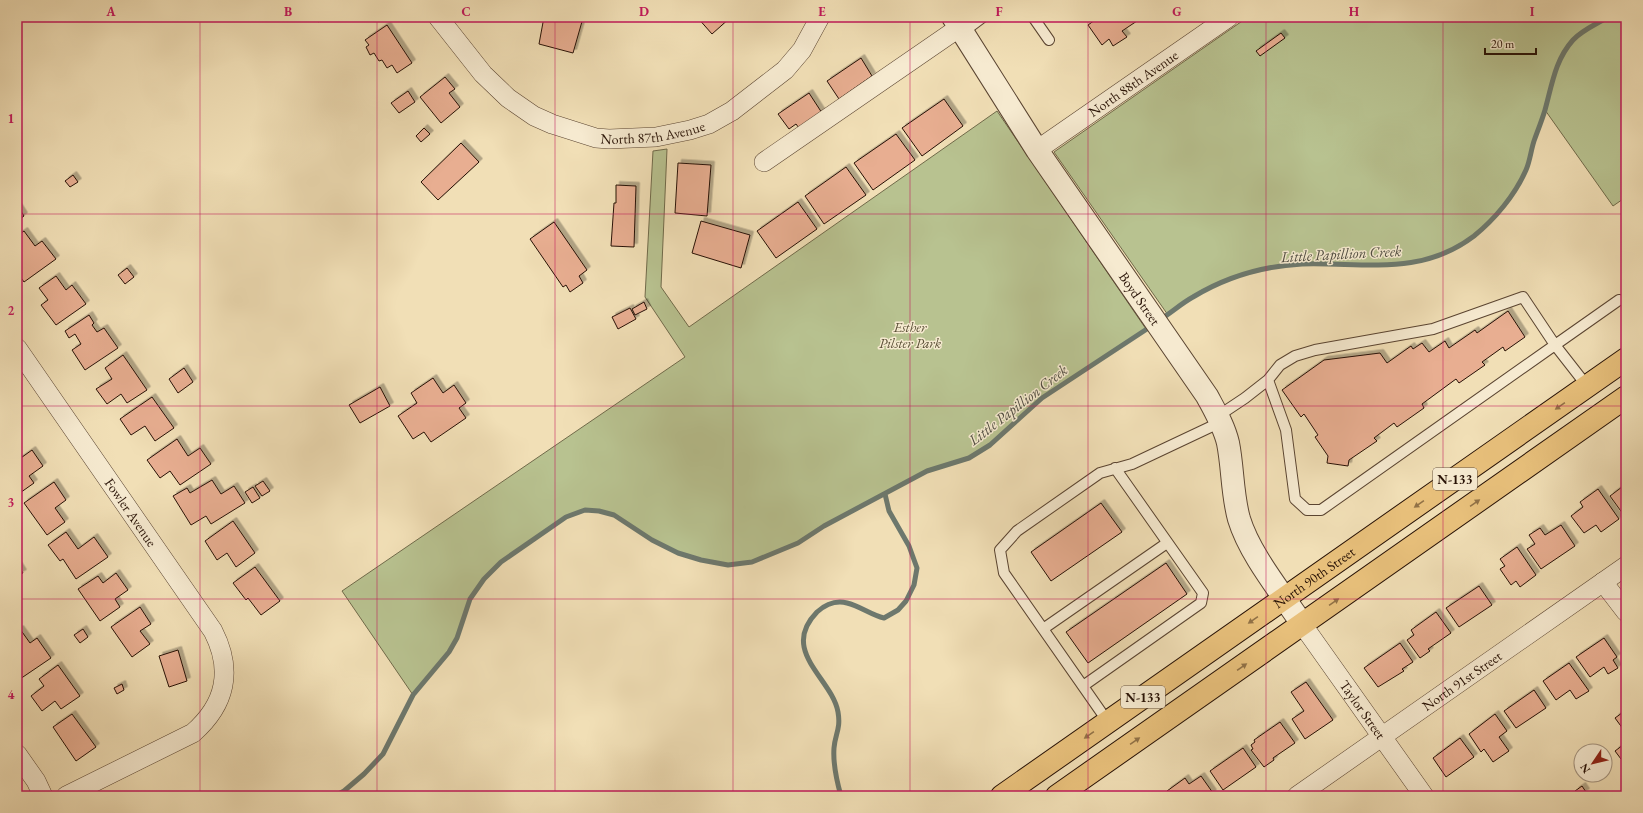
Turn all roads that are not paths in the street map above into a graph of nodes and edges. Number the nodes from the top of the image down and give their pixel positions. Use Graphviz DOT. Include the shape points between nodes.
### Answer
graph roads {
  1 [pos="438,17"];
  2 [pos="820,17"];
  3 [pos="984,17"];
  4 [pos="1033,17"];
  5 [pos="1229,17"];
  6 [pos="958,26"];
  7 [pos="1049,40"];
  8 [pos="1037,150"];
  9 [pos="764,162"];
  10 [pos="1619,300"];
  11 [pos="1555,345"];
  12 [pos="17,348"];
  13 [pos="1626,359"];
  14 [pos="1268,380"];
  15 [pos="1588,386"];
  16 [pos="1626,397"];
  17 [pos="1220,419"];
  18 [pos="1115,468"];
  19 [pos="1167,543"];
  20 [pos="1626,566"];
  21 [pos="1603,582"];
  22 [pos="1285,598"];
  23 [pos="1626,612"];
  24 [pos="1302,624"];
  25 [pos="1044,629"];
  26 [pos="1083,686"];
  27 [pos="1108,722"];
  28 [pos="1382,736"];
  29 [pos="17,754"];
  30 [pos="44,796"];
  31 [pos="66,796"];
  32 [pos="1002,796"];
  33 [pos="1058,796"];
  34 [pos="1297,796"];
  35 [pos="1424,796"];
  1 -- 2 [label="street, North 87th Avenue" via="483,74 508,98 534,116 552,124 596,138 609,139 656,137 709,124 732,111 785,70 802,50"];
  3 -- 6 [label="lane"];
  4 -- 7 [label="lane"];
  5 -- 8 [label="street, North 88th Avenue"];
  6 -- 8 [label="street, Boyd Street"];
  6 -- 9 [label="street"];
  8 -- 17 [label="street, Boyd Street" via="1190,369"];
  10 -- 11 [label="lane"];
  11 -- 14 [label="lane" via="1523,297 1433,329 1315,350 1295,356 1280,366"];
  11 -- 14 [label="lane" via="1320,510 1307,510 1295,499 1286,430"];
  11 -- 15 [label="lane"];
  12 -- 31 [label="street, Fowler Avenue" via="213,631 224,658 224,684 220,698 213,711 193,733"];
  13 -- 15 [label="main road, North 90th Street / N-133"];
  14 -- 17 [label="lane"];
  15 -- 22 [label="main road, North 90th Street / N-133, one-way"];
  24 -- 16 [label="main road, N-133, one-way"];
  17 -- 18 [label="lane" via="1132,464"];
  17 -- 22 [label="street, Boyd Street" via="1228,442 1234,496 1243,530"];
  18 -- 19 [label="lane"];
  18 -- 25 [label="lane" via="1100,473 1017,531 1000,550 1004,573"];
  19 -- 25 [label="lane"];
  19 -- 26 [label="lane" via="1203,593 1200,603"];
  20 -- 21 [label="street, North 91st Street"];
  21 -- 23 [label="street"];
  21 -- 28 [label="street, North 91st Street"];
  22 -- 24 [label="street, Boyd Street"];
  22 -- 27 [label="main road, North 90th Street / N-133, one-way"];
  24 -- 28 [label="street, Taylor Street"];
  33 -- 24 [label="main road, N-133, one-way"];
  25 -- 26 [label="lane"];
  26 -- 27 [label="lane"];
  27 -- 32 [label="main road, North 90th Street / N-133, one-way"];
  28 -- 34 [label="street, North 91st Street"];
  28 -- 35 [label="street, Taylor Street"];
  29 -- 30 [label="street"];
}
